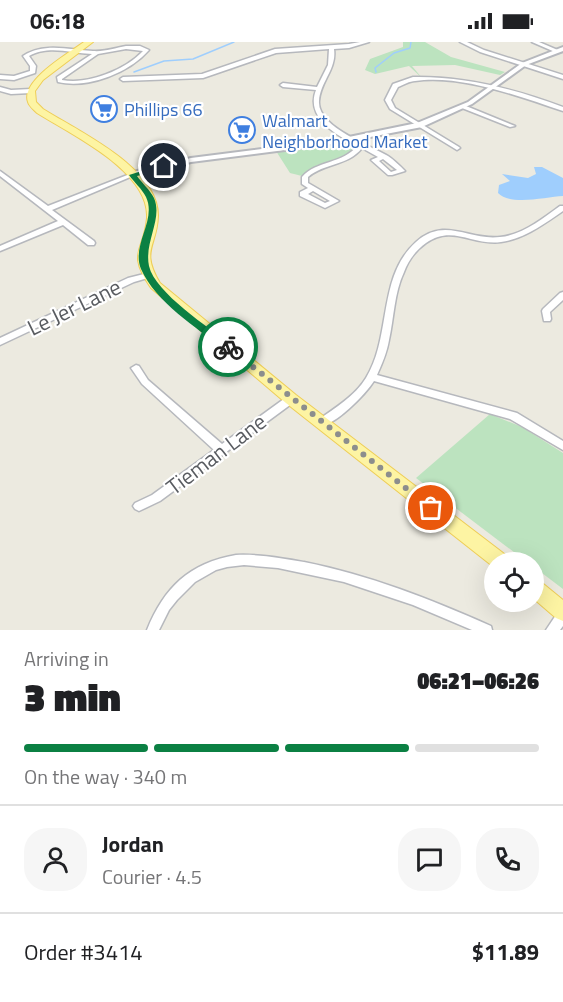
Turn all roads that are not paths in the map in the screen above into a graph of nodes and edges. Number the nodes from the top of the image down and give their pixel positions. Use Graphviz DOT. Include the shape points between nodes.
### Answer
graph roads {
  1 [pos="366,42"];
  2 [pos="463,42"];
  3 [pos="535,42"];
  4 [pos="116,43"];
  5 [pos="141,43"];
  6 [pos="55,44"];
  7 [pos="331,46"];
  8 [pos="92,48"];
  9 [pos="78,50"];
  10 [pos="560,50"];
  11 [pos="524,64"];
  12 [pos="563,77"];
  13 [pos="1,78"];
  14 [pos="123,79"];
  15 [pos="283,85"];
  16 [pos="492,87"];
  17 [pos="0,89"];
  18 [pos="319,89"];
  19 [pos="31,91"];
  20 [pos="464,107"];
  21 [pos="563,109"];
  22 [pos="418,125"];
  23 [pos="512,126"];
  24 [pos="349,139"];
  25 [pos="360,147"];
  26 [pos="457,148"];
  27 [pos="385,157"];
  28 [pos="0,173"];
  29 [pos="132,175"];
  30 [pos="312,189"];
  31 [pos="47,209"];
  32 [pos="561,212"];
  33 [pos="63,222"];
  34 [pos="91,243"];
  35 [pos="0,249"];
  36 [pos="148,275"];
  37 [pos="563,295"];
  38 [pos="546,319"];
  39 [pos="0,342"];
  40 [pos="136,368"];
  41 [pos="372,377"];
  42 [pos="291,399"];
  43 [pos="322,423"];
  44 [pos="563,447"];
  45 [pos="221,450"];
  46 [pos="139,506"];
  47 [pos="488,552"];
  48 [pos="544,596"];
  49 [pos="563,612"];
  50 [pos="563,616"];
  51 [pos="153,630"];
  52 [pos="486,630"];
  53 [pos="552,630"];
  1 -- 7 [label="street"];
  2 -- 11 [label="street"];
  3 -- 10 [label="street"];
  4 -- 5 [label="street"];
  4 -- 8 [label="street"];
  5 -- 8 [label="street" via="146,49 143,54 101,76 75,84 60,81"];
  6 -- 9 [label="street"];
  6 -- 13 [label="street" via="28,53 34,68 28,75"];
  7 -- 14 [label="street" via="266,53 203,76"];
  7 -- 18 [label="street" via="333,59"];
  8 -- 9 [label="main road"];
  9 -- 19 [label="main road" via="40,78"];
  10 -- 11 [label="street"];
  11 -- 12 [label="street"];
  11 -- 16 [label="street"];
  15 -- 18 [label="street"];
  16 -- 20 [label="street"];
  16 -- 21 [label="street"];
  16 -- 22 [label="street" via="439,78 400,85 388,97 390,105"];
  17 -- 19 [label="street"];
  18 -- 24 [label="street" via="315,100 318,112"];
  19 -- 29 [label="main road" via="32,102 40,111"];
  20 -- 22 [label="street"];
  20 -- 23 [label="street"];
  22 -- 24 [label="street"];
  22 -- 26 [label="street"];
  24 -- 25 [label="street"];
  24 -- 29 [label="street" via="185,161"];
  25 -- 27 [label="street"];
  25 -- 30 [label="street" via="307,174 305,184"];
  28 -- 31 [label="street"];
  29 -- 31 [label="street"];
  29 -- 36 [label="main road" via="150,197 152,208 142,257"];
  31 -- 33 [label="street"];
  32 -- 41 [label="street" via="507,239 492,241 449,231 419,244 396,280"];
  33 -- 34 [label="street"];
  33 -- 35 [label="street"];
  36 -- 39 [label="street, Le Jer Lane"];
  36 -- 42 [label="main road" via="168,298"];
  37 -- 38 [label="street" via="546,311"];
  40 -- 45 [label="street" via="145,382"];
  41 -- 43 [label="street"];
  41 -- 44 [label="street" via="513,416"];
  42 -- 43 [label="main road"];
  42 -- 45 [label="street, Tieman Lane"];
  43 -- 47 [label="main road"];
  45 -- 46 [label="street, Tieman Lane"];
  48 -- 49 [label="main road"];
  50 -- 53 [label="street"];
  51 -- 52 [label="street" via="167,601 182,584 214,566 244,560 312,569 374,585"];
}
